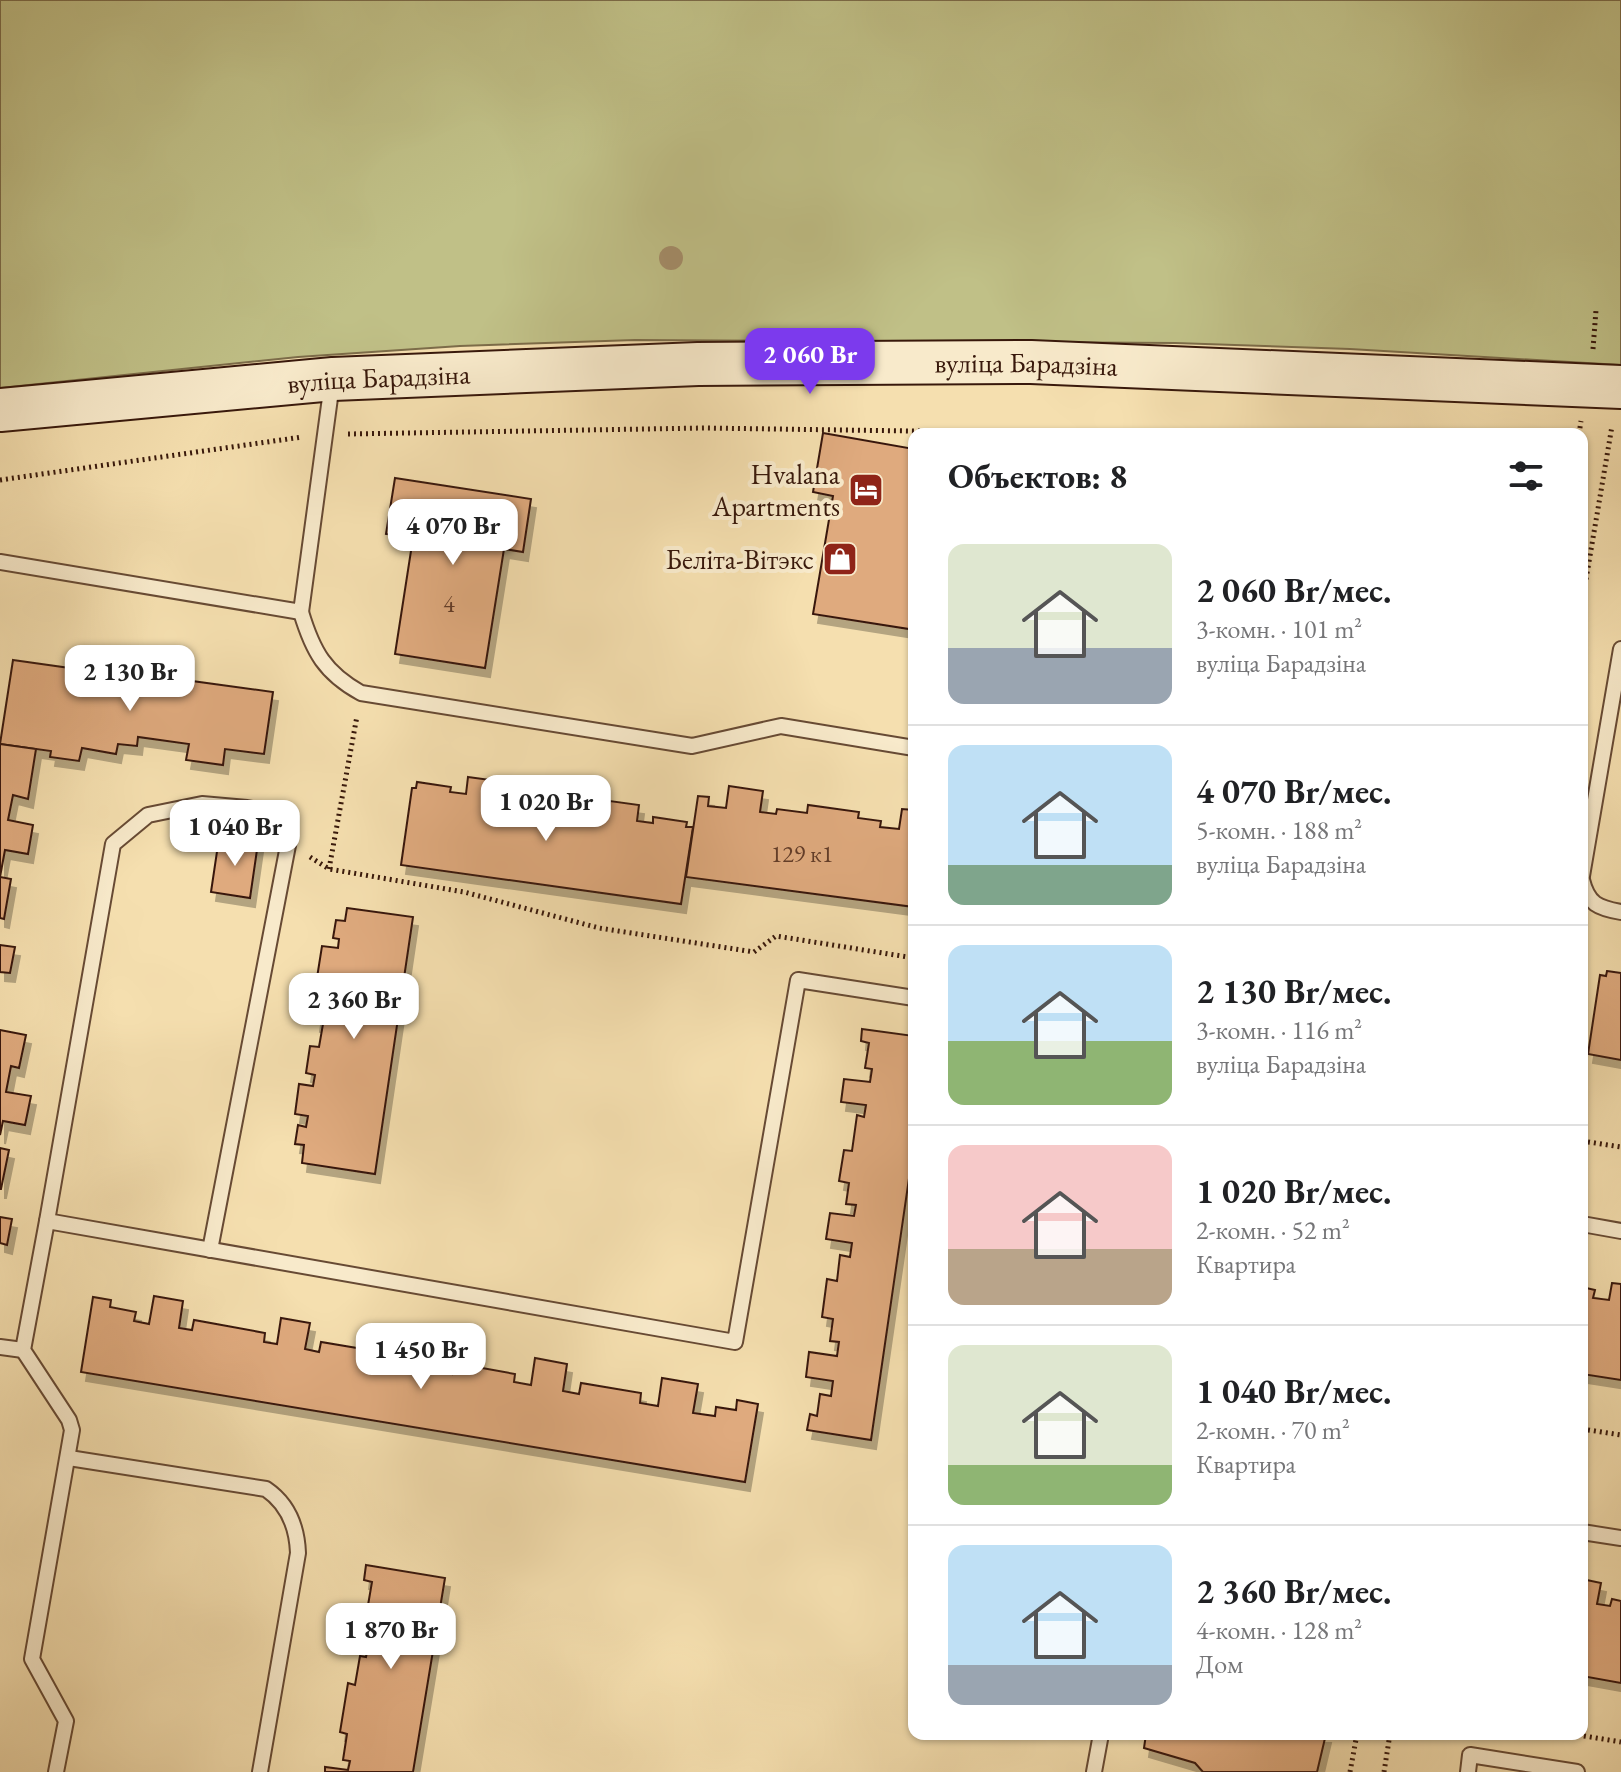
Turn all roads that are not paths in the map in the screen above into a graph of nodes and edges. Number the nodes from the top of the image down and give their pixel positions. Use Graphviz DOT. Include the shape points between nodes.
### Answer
graph roads {
  1 [pos="333,379"];
  2 [pos="1620,387"];
  3 [pos="0,410"];
  4 [pos="0,562"];
  5 [pos="301,612"];
  6 [pos="1621,649"];
  7 [pos="908,747"];
  8 [pos="1588,843"];
  9 [pos="1588,897"];
  10 [pos="1621,912"];
  11 [pos="908,997"];
  12 [pos="47,1221"];
  13 [pos="1588,1225"];
  14 [pos="1621,1231"];
  15 [pos="210,1250"];
  16 [pos="0,1347"];
  17 [pos="23,1350"];
  18 [pos="69,1458"];
  19 [pos="1588,1533"];
  20 [pos="1621,1538"];
  21 [pos="1100,1740"];
  22 [pos="56,1772"];
  23 [pos="260,1772"];
  24 [pos="1094,1772"];
  25 [pos="1468,1772"];
  26 [pos="1577,1772"];
  1 -- 2 [label="street, вуліца Барадзіна" via="698,364 1031,362"];
  1 -- 3 [label="street, вуліца Барадзіна"];
  1 -- 5 [label="lane"];
  4 -- 5 [label="lane"];
  5 -- 7 [label="lane" via="312,648 323,663 361,693 692,746 781,726"];
  6 -- 8 [label="lane"];
  9 -- 10 [label="lane" via="1601,909"];
  11 -- 15 [label="lane" via="798,980 735,1342"];
  12 -- 15 [label="lane"];
  12 -- 15 [label="lane" via="113,844 148,815 202,804 247,808 288,816 290,835"];
  12 -- 17 [label="lane"];
  13 -- 14 [label="lane"];
  16 -- 17 [label="lane"];
  17 -- 18 [label="lane" via="69,1420"];
  18 -- 22 [label="lane" via="32,1659 66,1721"];
  18 -- 23 [label="lane" via="266,1489 280,1499 297,1529 298,1553"];
  19 -- 20 [label="lane"];
  21 -- 24 [label="lane"];
  25 -- 26 [label="lane" via="1470,1755"];
}
